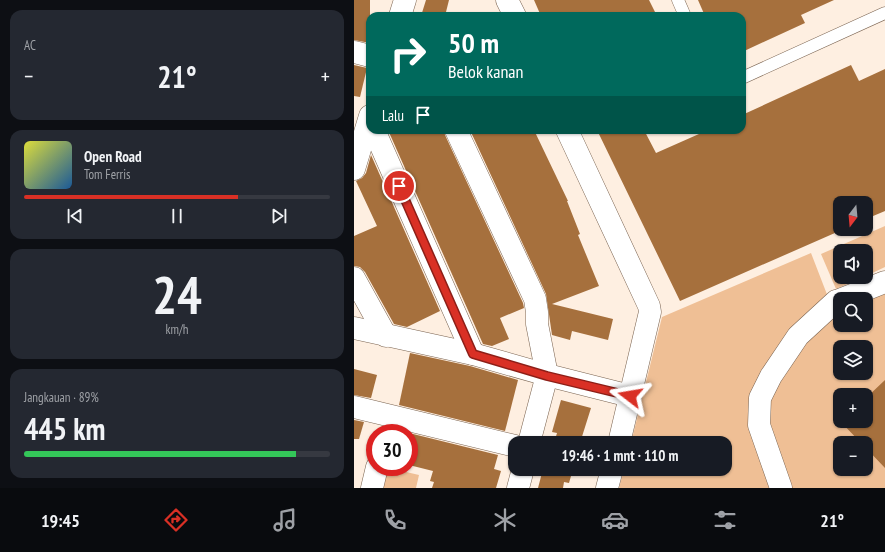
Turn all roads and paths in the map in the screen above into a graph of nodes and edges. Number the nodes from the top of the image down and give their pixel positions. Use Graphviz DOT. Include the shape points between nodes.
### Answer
graph roads {
  1 [pos="405,0"];
  2 [pos="507,0"];
  3 [pos="678,0"];
  4 [pos="401,12"];
  5 [pos="513,12"];
  6 [pos="683,12"];
  7 [pos="885,14"];
  8 [pos="354,52"];
  9 [pos="366,55"];
  10 [pos="746,76"];
  11 [pos="366,134"];
  12 [pos="376,134"];
  13 [pos="458,134"];
  14 [pos="570,134"];
  15 [pos="354,164"];
  16 [pos="354,278"];
  17 [pos="885,282"];
  18 [pos="859,292"];
  19 [pos="833,304"];
  20 [pos="354,328"];
  21 [pos="386,336"];
  22 [pos="473,354"];
  23 [pos="547,376"];
  24 [pos="630,396"];
  25 [pos="354,407"];
  26 [pos="388,424"];
  27 [pos="418,426"];
  28 [pos="531,436"];
  29 [pos="620,436"];
  30 [pos="508,444"];
  31 [pos="375,476"];
  32 [pos="521,476"];
  33 [pos="610,476"];
  34 [pos="372,488"];
  35 [pos="518,488"];
  36 [pos="607,488"];
  37 [pos="781,488"];
  1 -- 4 [label="street"];
  2 -- 5 [label="street"];
  3 -- 6 [label="lane"];
  7 -- 10 [label="lane"];
  8 -- 9 [label="street"];
  11 -- 15 [label="street"];
  12 -- 22 [label="street"];
  13 -- 23 [label="street" via="535,300"];
  14 -- 24 [label="street" via="649,306 650,312"];
  16 -- 21 [label="street"];
  17 -- 18 [label="street"];
  19 -- 37 [label="street" via="798,336 771,376 760,398 758,425"];
  20 -- 21 [label="street"];
  21 -- 22 [label="street"];
  22 -- 23 [label="street"];
  23 -- 24 [label="street"];
  23 -- 28 [label="street"];
  24 -- 29 [label="street"];
  25 -- 26 [label="street"];
  27 -- 30 [label="street" via="435,427"];
  31 -- 34 [label="street"];
  32 -- 35 [label="street"];
  33 -- 36 [label="street"];
}
